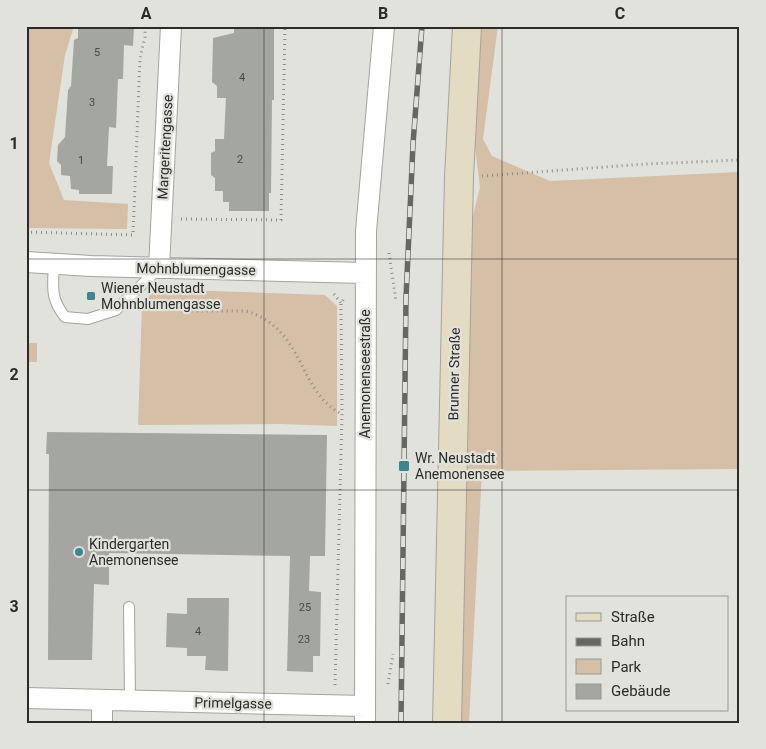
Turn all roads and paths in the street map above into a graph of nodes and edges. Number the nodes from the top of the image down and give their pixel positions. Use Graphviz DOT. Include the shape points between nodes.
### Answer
graph roads {
  1 [pos="145,26"];
  2 [pos="171,26"];
  3 [pos="285,26"];
  4 [pos="384,26"];
  5 [pos="467,26"];
  6 [pos="740,160"];
  7 [pos="459,177"];
  8 [pos="162,218"];
  9 [pos="26,232"];
  10 [pos="26,262"];
  11 [pos="54,264"];
  12 [pos="159,268"];
  13 [pos="366,273"];
  14 [pos="133,293"];
  15 [pos="342,414"];
  16 [pos="129,607"];
  17 [pos="26,698"];
  18 [pos="102,700"];
  19 [pos="130,700"];
  20 [pos="335,706"];
  21 [pos="365,714"];
  22 [pos="102,723"];
  23 [pos="447,723"];
  1 -- 9 [label="path" via="140,58 133,235"];
  2 -- 8 [label="street, Margeritengasse"];
  3 -- 8 [label="path" via="281,220"];
  4 -- 13 [label="street, Anemonenseestraße" via="366,232"];
  5 -- 7 [label="main road, Brunner Straße"];
  6 -- 7 [label="path"];
  7 -- 23 [label="main road, Brunner Straße"];
  8 -- 12 [label="street, Margeritengasse"];
  10 -- 11 [label="street, Mohnblumengasse"];
  11 -- 12 [label="street, Mohnblumengasse"];
  11 -- 14 [label="lane" via="53,294 65,318 88,318 116,310"];
  12 -- 13 [label="street, Mohnblumengasse"];
  12 -- 14 [label="lane"];
  13 -- 15 [label="path" via="342,303"];
  13 -- 21 [label="street, Anemonenseestraße"];
  14 -- 15 [label="path" via="182,310 256,314 287,339 318,395 330,408"];
  15 -- 20 [label="path"];
  16 -- 19 [label="lane"];
  17 -- 18 [label="street, Primelgasse"];
  18 -- 19 [label="street, Primelgasse"];
  18 -- 22 [label="street"];
  19 -- 20 [label="street, Primelgasse"];
  20 -- 21 [label="street, Primelgasse"];
}
